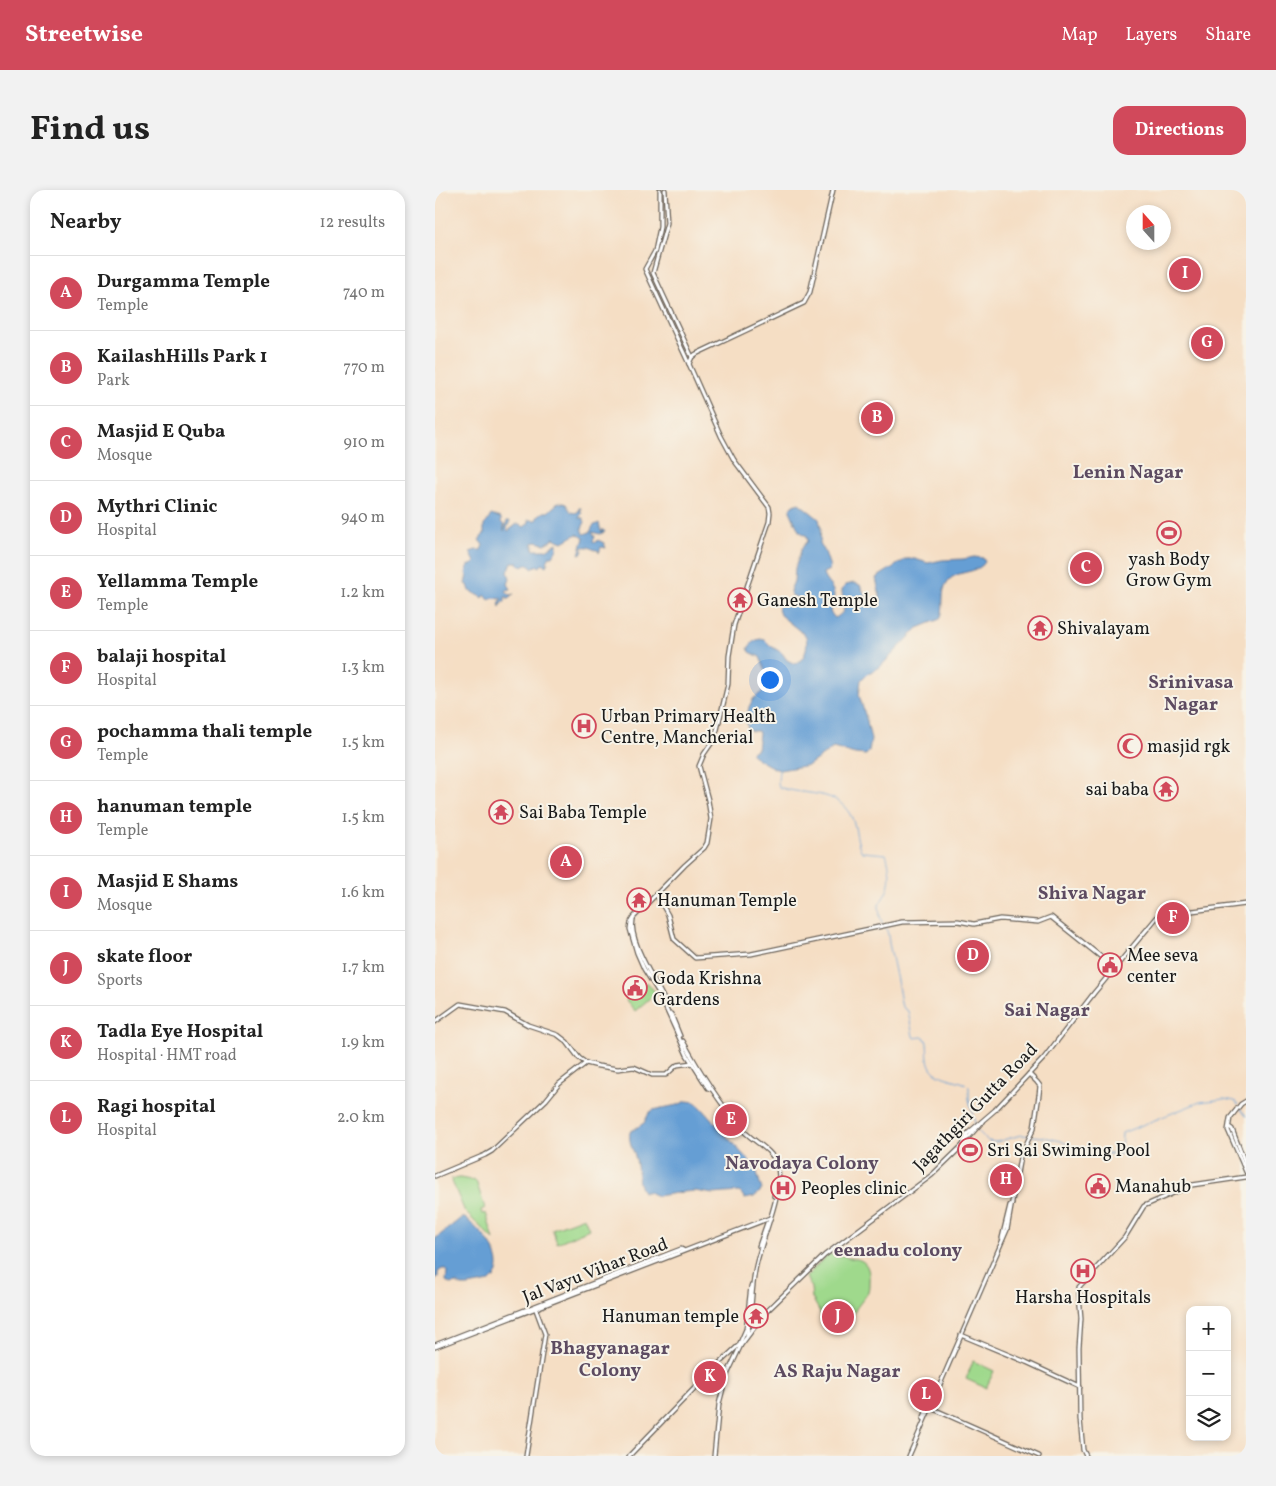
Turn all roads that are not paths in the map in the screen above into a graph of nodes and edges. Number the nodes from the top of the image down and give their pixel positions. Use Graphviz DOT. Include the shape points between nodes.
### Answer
graph roads {
  1 [pos="660,190"];
  2 [pos="665,190"];
  3 [pos="833,190"];
  4 [pos="647,273"];
  5 [pos="653,273"];
  6 [pos="692,357"];
  7 [pos="689,364"];
  8 [pos="657,895"];
  9 [pos="1246,904"];
  10 [pos="1115,968"];
  11 [pos="660,992"];
  12 [pos="435,1022"];
  13 [pos="586,1063"];
  14 [pos="692,1063"];
  15 [pos="1029,1074"];
  16 [pos="711,1089"];
  17 [pos="1246,1101"];
  18 [pos="1229,1127"];
  19 [pos="1246,1165"];
  20 [pos="1246,1172"];
  21 [pos="435,1177"];
  22 [pos="1246,1177"];
  23 [pos="770,1218"];
  24 [pos="765,1231"];
  25 [pos="535,1307"];
  26 [pos="747,1335"];
  27 [pos="961,1335"];
  28 [pos="739,1345"];
  29 [pos="435,1346"];
  30 [pos="1080,1387"];
  31 [pos="929,1407"];
  32 [pos="526,1456"];
  33 [pos="629,1456"];
  34 [pos="713,1456"];
  35 [pos="908,1456"];
  36 [pos="1039,1456"];
  37 [pos="1086,1456"];
  1 -- 4 [label="street" via="660,227 655,251 645,269"];
  2 -- 5 [label="street" via="667,223"];
  3 -- 6 [label="street" via="810,292 804,303"];
  4 -- 5 [label="street"];
  4 -- 7 [label="street"];
  5 -- 6 [label="street"];
  6 -- 7 [label="street"];
  7 -- 8 [label="street" via="734,460 765,501 770,513 734,625 728,684 717,730 699,766 711,819 707,843"];
  8 -- 10 [label="street" via="668,915 674,939 695,958 751,954 909,922 958,921 974,924 1000,919 1038,922 1051,917"];
  8 -- 11 [label="street" via="630,925 644,969"];
  9 -- 10 [label="street, Jagathgiri Gutta Road" via="1160,916"];
  10 -- 15 [label="street, Jagathgiri Gutta Road"];
  11 -- 14 [label="street"];
  11 -- 16 [label="street" via="681,1038"];
  12 -- 13 [label="street" via="460,1004 505,1012 561,1037"];
  13 -- 14 [label="street" via="618,1069 634,1067 652,1075 666,1075 677,1065"];
  13 -- 21 [label="street" via="559,1084 491,1151"];
  14 -- 16 [label="street"];
  15 -- 26 [label="street, Jagathgiri Gutta Road" via="932,1175 825,1255"];
  15 -- 27 [label="street" via="1040,1086 1039,1102 1031,1134 1020,1157 1007,1230"];
  16 -- 23 [label="street" via="741,1129 776,1162 779,1172"];
  17 -- 18 [label="street" via="1229,1121"];
  18 -- 19 [label="street"];
  18 -- 20 [label="street"];
  22 -- 30 [label="street" via="1193,1185 1144,1206 1125,1237 1079,1287"];
  23 -- 24 [label="street"];
  23 -- 25 [label="street, Jal Vayu Vihar Road"];
  24 -- 26 [label="street" via="755,1270"];
  24 -- 28 [label="street" via="753,1269 746,1329"];
  25 -- 29 [label="street, Jal Vayu Vihar Road"];
  25 -- 32 [label="street" via="545,1334"];
  26 -- 34 [label="street" via="730,1368 719,1402"];
  27 -- 30 [label="street"];
  27 -- 31 [label="street"];
  28 -- 33 [label="street"];
  28 -- 34 [label="street" via="724,1376 717,1404"];
  30 -- 37 [label="street" via="1080,1419"];
  31 -- 35 [label="street"];
  31 -- 36 [label="street"];
}
